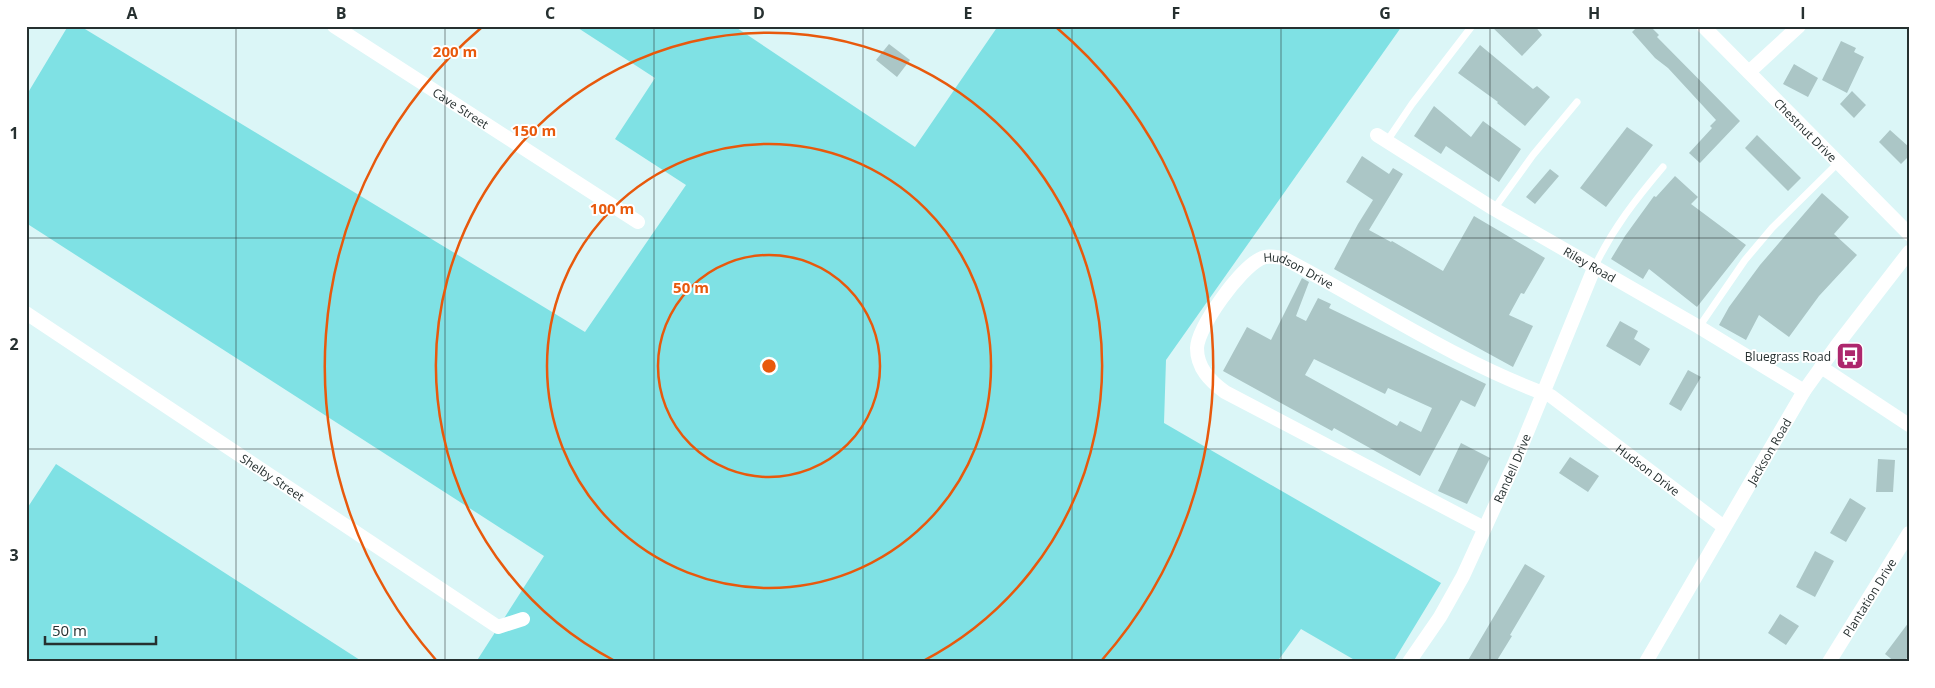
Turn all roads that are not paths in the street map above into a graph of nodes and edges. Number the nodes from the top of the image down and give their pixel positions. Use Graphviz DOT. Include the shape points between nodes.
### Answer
graph roads {
  1 [pos="334,26"];
  2 [pos="1472,26"];
  3 [pos="1703,26"];
  4 [pos="1798,26"];
  5 [pos="1748,72"];
  6 [pos="1577,102"];
  7 [pos="1382,138"];
  8 [pos="1838,163"];
  9 [pos="1663,167"];
  10 [pos="1494,209"];
  11 [pos="638,222"];
  12 [pos="1909,234"];
  13 [pos="1909,252"];
  14 [pos="1595,266"];
  15 [pos="26,313"];
  16 [pos="1699,327"];
  17 [pos="1821,367"];
  18 [pos="1804,391"];
  19 [pos="1544,393"];
  20 [pos="1909,425"];
  21 [pos="1724,527"];
  22 [pos="1484,528"];
  23 [pos="1909,533"];
  24 [pos="523,619"];
  25 [pos="1409,662"];
  26 [pos="1646,662"];
  27 [pos="1829,662"];
  1 -- 11 [label="street, Cave Street"];
  2 -- 7 [label="lane"];
  3 -- 5 [label="street, Chestnut Drive"];
  4 -- 5 [label="street"];
  5 -- 8 [label="street, Chestnut Drive"];
  6 -- 10 [label="lane"];
  7 -- 10 [label="street, Riley Road"];
  8 -- 12 [label="street, Chestnut Drive"];
  8 -- 16 [label="lane" via="1772,228 1745,260"];
  9 -- 14 [label="lane" via="1608,238"];
  10 -- 14 [label="street, Riley Road"];
  13 -- 17 [label="street, Jackson Road"];
  14 -- 16 [label="street, Riley Road"];
  14 -- 19 [label="street, Randell Drive"];
  15 -- 24 [label="street, Shelby Street" via="498,627"];
  16 -- 18 [label="street, Riley Road"];
  17 -- 18 [label="street, Jackson Road"];
  17 -- 20 [label="street"];
  18 -- 21 [label="street, Jackson Road"];
  19 -- 21 [label="street, Hudson Drive" via="1558,400"];
  19 -- 22 [label="street, Randell Drive"];
  19 -- 22 [label="street, Hudson Drive" via="1435,342 1283,258 1271,256 1248,267 1225,294 1199,336 1197,349 1204,374 1225,392"];
  21 -- 26 [label="street, Jackson Road"];
  22 -- 25 [label="street, Randell Drive" via="1440,617"];
  23 -- 27 [label="street, Plantation Drive"];
}
